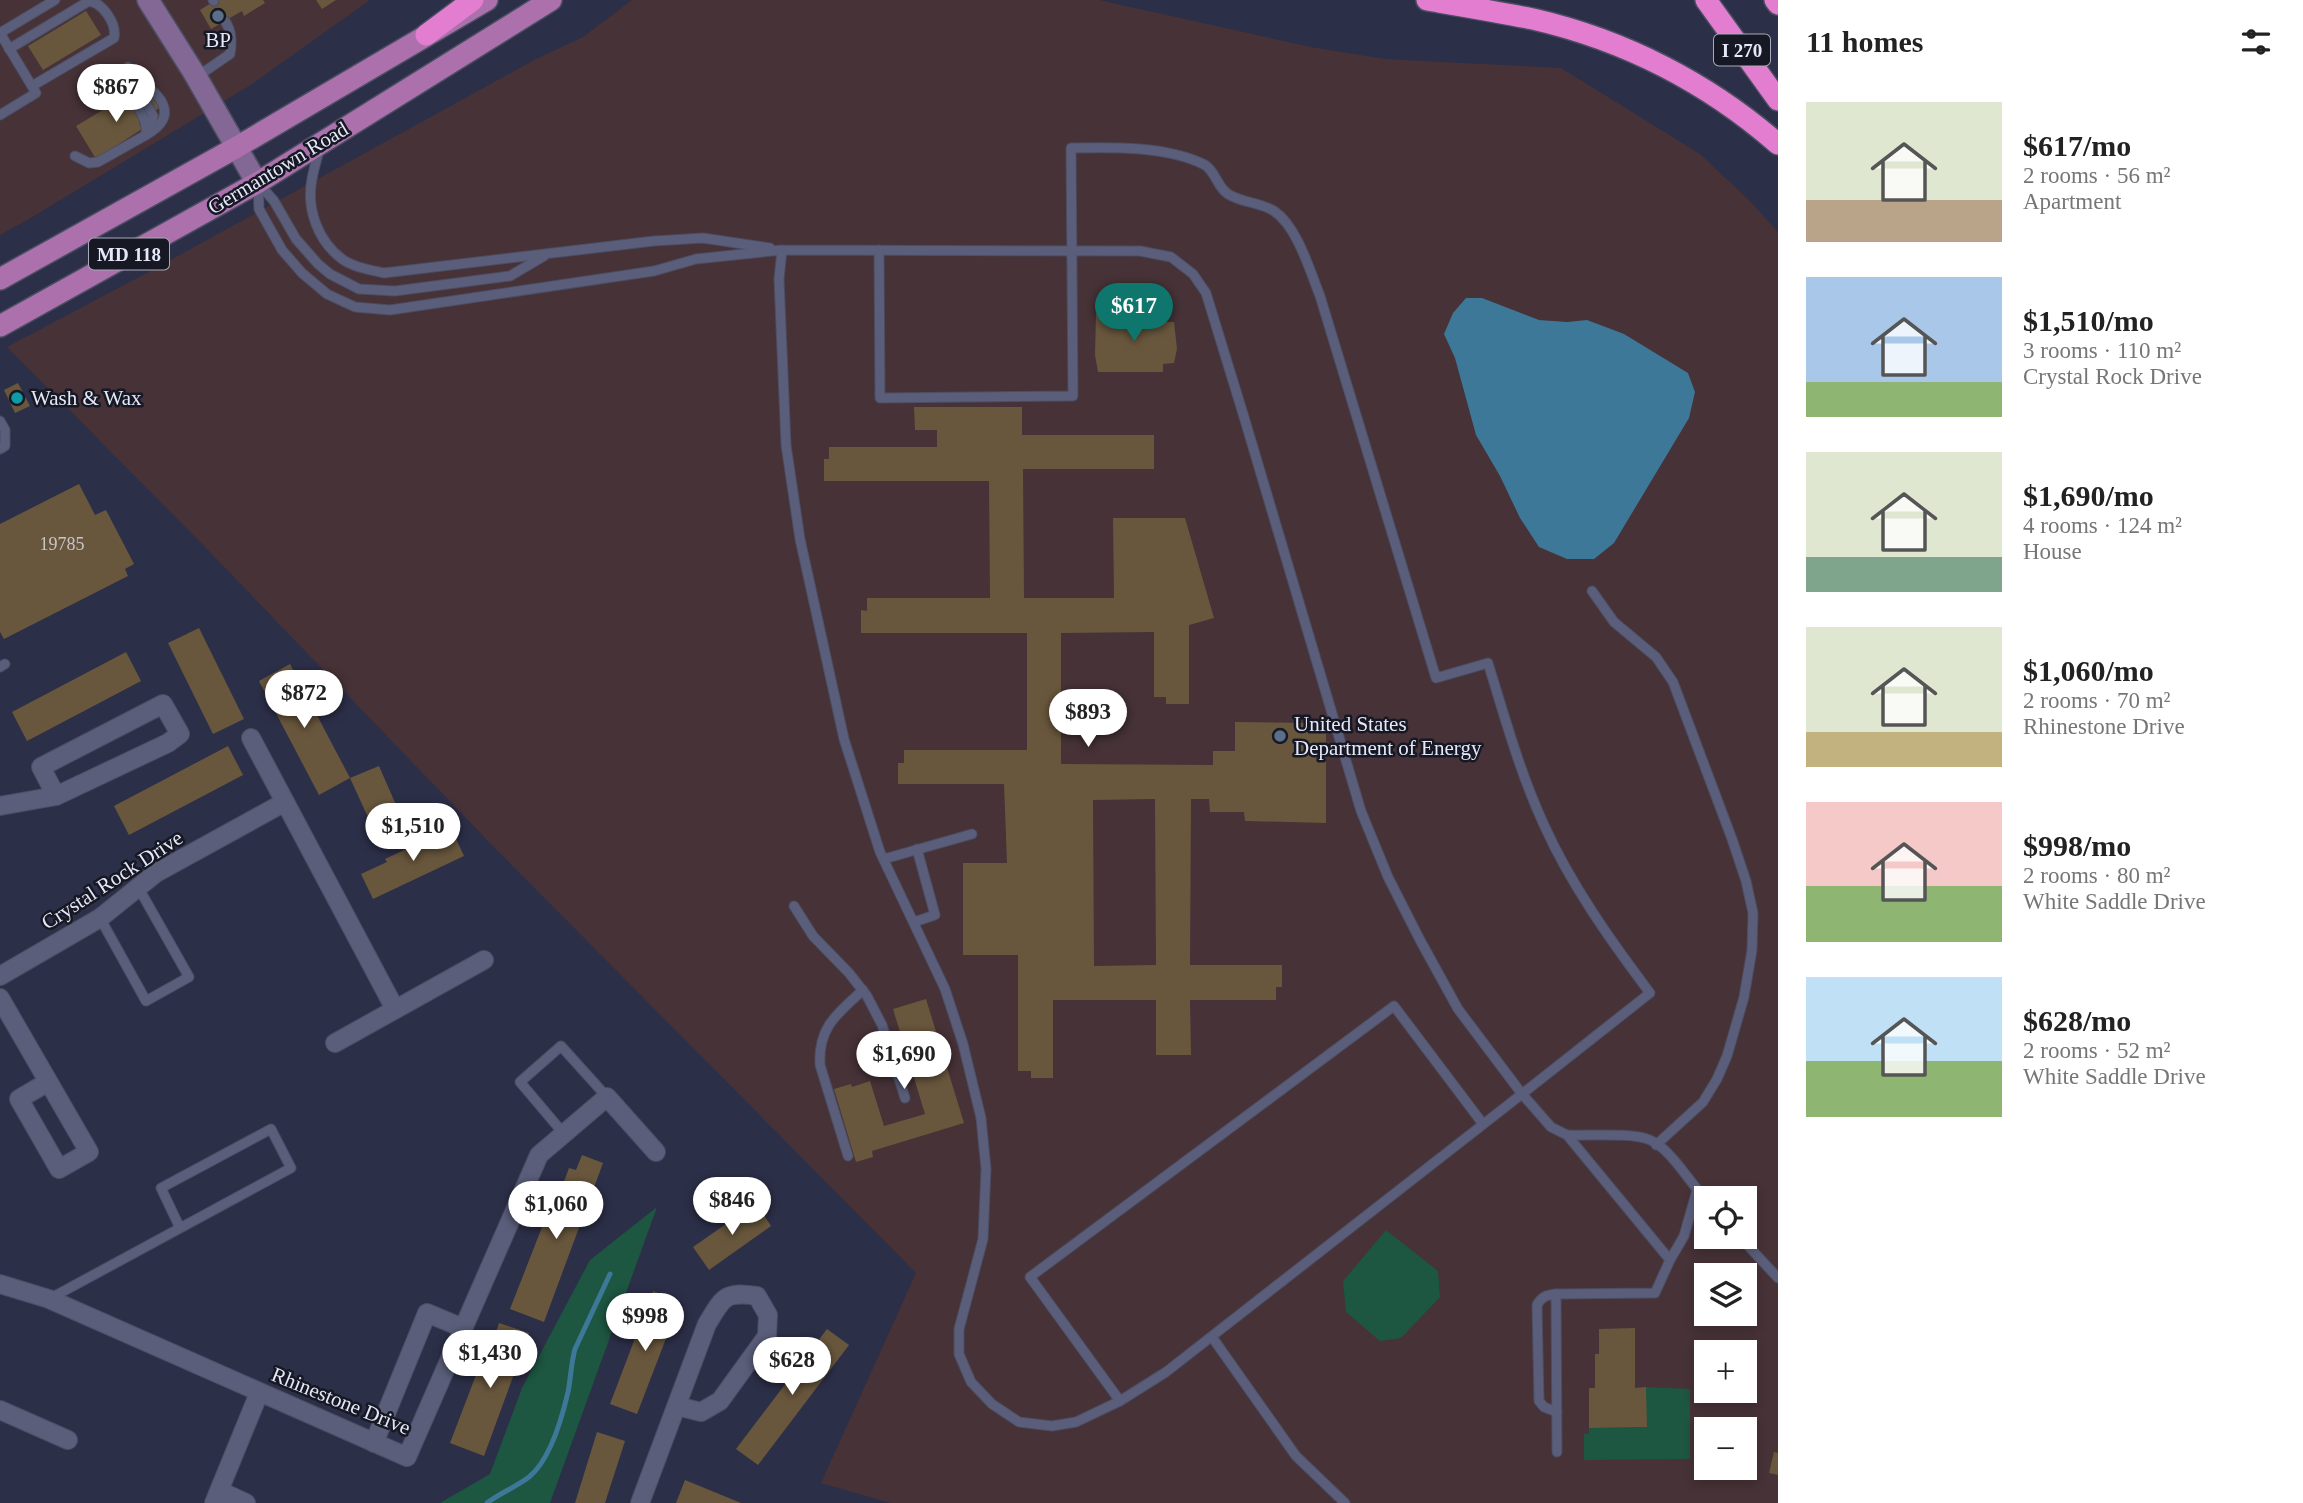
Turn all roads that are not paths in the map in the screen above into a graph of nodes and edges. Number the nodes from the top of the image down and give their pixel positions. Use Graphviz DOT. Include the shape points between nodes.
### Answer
graph roads {
  1 [pos="55,0"];
  2 [pos="148,0"];
  3 [pos="473,0"];
  4 [pos="487,0"];
  5 [pos="551,0"];
  6 [pos="1427,0"];
  7 [pos="1706,0"];
  8 [pos="225,21"];
  9 [pos="426,35"];
  10 [pos="9,48"];
  11 [pos="128,67"];
  12 [pos="196,77"];
  13 [pos="136,80"];
  14 [pos="32,86"];
  15 [pos="1778,100"];
  16 [pos="0,115"];
  17 [pos="146,135"];
  18 [pos="1778,144"];
  19 [pos="321,145"];
  20 [pos="237,147"];
  21 [pos="75,156"];
  22 [pos="257,183"];
  23 [pos="782,250"];
  24 [pos="879,250"];
  25 [pos="1072,250"];
  26 [pos="548,253"];
  27 [pos="0,279"];
  28 [pos="0,326"];
  29 [pos="0,421"];
  30 [pos="0,449"];
  31 [pos="1592,591"];
  32 [pos="251,738"];
  33 [pos="56,796"];
  34 [pos="285,802"];
  35 [pos="0,806"];
  36 [pos="972,834"];
  37 [pos="917,849"];
  38 [pos="884,859"];
  39 [pos="138,887"];
  40 [pos="794,906"];
  41 [pos="100,918"];
  42 [pos="914,922"];
  43 [pos="484,960"];
  44 [pos="0,976"];
  45 [pos="863,990"];
  46 [pos="0,998"];
  47 [pos="395,1009"];
  48 [pos="335,1043"];
  49 [pos="48,1082"];
  50 [pos="1522,1094"];
  51 [pos="607,1097"];
  52 [pos="905,1098"];
  53 [pos="1483,1124"];
  54 [pos="564,1134"];
  55 [pos="1567,1135"];
  56 [pos="1657,1145"];
  57 [pos="656,1152"];
  58 [pos="848,1156"];
  59 [pos="1694,1187"];
  60 [pos="1694,1201"];
  61 [pos="180,1228"];
  62 [pos="1751,1249"];
  63 [pos="1670,1260"];
  64 [pos="1778,1278"];
  65 [pos="0,1284"];
  66 [pos="1556,1294"];
  67 [pos="49,1299"];
  68 [pos="463,1328"];
  69 [pos="1212,1337"];
  70 [pos="259,1393"];
  71 [pos="1120,1401"];
  72 [pos="677,1406"];
  73 [pos="0,1410"];
  74 [pos="1557,1412"];
  75 [pos="68,1440"];
  76 [pos="374,1443"];
  77 [pos="1557,1452"];
  78 [pos="217,1497"];
  79 [pos="246,1503"];
  80 [pos="640,1503"];
  81 [pos="1345,1503"];
  1 -- 10 [label="lane" via="0,33"];
  2 -- 12 [label="street"];
  3 -- 9 [label="highway"];
  4 -- 9 [label="main road, Germantown Road / MD 118"];
  5 -- 19 [label="main road, Germantown Road / MD 118"];
  6 -- 18 [label="highway" via="1534,20 1629,50 1719,98"];
  7 -- 15 [label="highway, I 270"];
  8 -- 12 [label="lane" via="232,43 230,54"];
  9 -- 20 [label="main road, Germantown Road / MD 118"];
  10 -- 14 [label="lane"];
  10 -- 14 [label="lane" via="89,1 100,5 113,25 114,38"];
  11 -- 13 [label="lane"];
  12 -- 20 [label="street"];
  13 -- 17 [label="lane" via="134,98 148,124"];
  13 -- 17 [label="lane" via="154,90 163,103 160,124"];
  14 -- 16 [label="lane" via="36,93"];
  17 -- 21 [label="lane" via="98,162"];
  19 -- 22 [label="main road, Germantown Road / MD 118"];
  19 -- 26 [label="lane" via="311,182 312,211 325,242 343,260 384,273"];
  20 -- 22 [label="street"];
  20 -- 27 [label="main road, Germantown Road / MD 118"];
  22 -- 23 [label="lane" via="259,209 282,250 327,295 355,307 390,310 444,303 654,271 696,259"];
  22 -- 26 [label="lane" via="318,264 359,289 394,291 510,276"];
  22 -- 28 [label="main road, Germantown Road / MD 118"];
  23 -- 24 [label="lane"];
  23 -- 26 [label="lane" via="704,238"];
  23 -- 38 [label="lane" via="779,279 791,489 844,738"];
  24 -- 25 [label="lane"];
  24 -- 25 [label="lane" via="880,398 1073,396"];
  25 -- 50 [label="lane" via="1140,251 1171,257 1193,274 1206,293 1361,811 1388,877 1458,1009"];
  25 -- 50 [label="lane" via="1071,148 1123,147 1207,166 1228,194 1275,211 1301,249 1320,296 1436,678 1488,663 1523,775 1545,827 1595,914 1650,993"];
  29 -- 30 [label="lane" via="5,446"];
  31 -- 56 [label="lane" via="1615,622 1656,657 1673,682 1732,839 1753,913 1744,997 1722,1068 1703,1102"];
  32 -- 34 [label="street"];
  33 -- 33 [label="street" via="180,734 163,704 41,767"];
  33 -- 35 [label="street"];
  34 -- 39 [label="street, Crystal Rock Drive"];
  34 -- 47 [label="street"];
  36 -- 37 [label="lane"];
  37 -- 38 [label="lane"];
  37 -- 42 [label="lane" via="935,915"];
  38 -- 42 [label="lane"];
  39 -- 41 [label="street, Crystal Rock Drive"];
  39 -- 41 [label="lane" via="189,977 146,1001"];
  40 -- 45 [label="lane" via="813,936"];
  41 -- 44 [label="street, Crystal Rock Drive"];
  42 -- 71 [label="lane" via="945,989 981,1118 986,1169 983,1239 959,1329 959,1354 971,1382 1019,1422 1052,1426 1076,1422"];
  43 -- 47 [label="street"];
  45 -- 52 [label="lane" via="882,1025"];
  45 -- 58 [label="lane" via="828,1024 819,1050"];
  46 -- 49 [label="street"];
  47 -- 48 [label="street"];
  49 -- 49 [label="street" via="89,1153 59,1170 19,1099"];
  50 -- 53 [label="lane"];
  50 -- 55 [label="lane" via="1551,1127"];
  51 -- 54 [label="street, Rhinestone Drive"];
  51 -- 54 [label="lane" via="561,1046 520,1082"];
  51 -- 57 [label="street"];
  53 -- 69 [label="lane"];
  53 -- 71 [label="lane" via="1394,1006 1030,1277"];
  54 -- 68 [label="street, Rhinestone Drive" via="538,1155"];
  55 -- 56 [label="lane" via="1624,1136"];
  55 -- 63 [label="lane"];
  56 -- 59 [label="lane"];
  60 -- 63 [label="lane" via="1684,1236"];
  61 -- 61 [label="lane" via="292,1168 271,1129 161,1188"];
  61 -- 67 [label="lane"];
  62 -- 64 [label="lane"];
  63 -- 66 [label="lane" via="1655,1293"];
  65 -- 67 [label="street, Rhinestone Drive"];
  66 -- 74 [label="lane"];
  66 -- 74 [label="lane" via="1541,1299 1538,1329 1539,1401"];
  67 -- 70 [label="street, Rhinestone Drive"];
  68 -- 76 [label="street, Rhinestone Drive" via="407,1457"];
  68 -- 76 [label="street" via="428,1313"];
  69 -- 71 [label="lane"];
  69 -- 81 [label="lane" via="1296,1455"];
  70 -- 76 [label="street, Rhinestone Drive"];
  70 -- 78 [label="street"];
  72 -- 72 [label="street" via="701,1412 720,1401 767,1336 768,1315 757,1296 739,1293 723,1299 707,1324"];
  72 -- 80 [label="street"];
  73 -- 75 [label="street"];
  74 -- 77 [label="lane"];
  78 -- 79 [label="street"];
}
